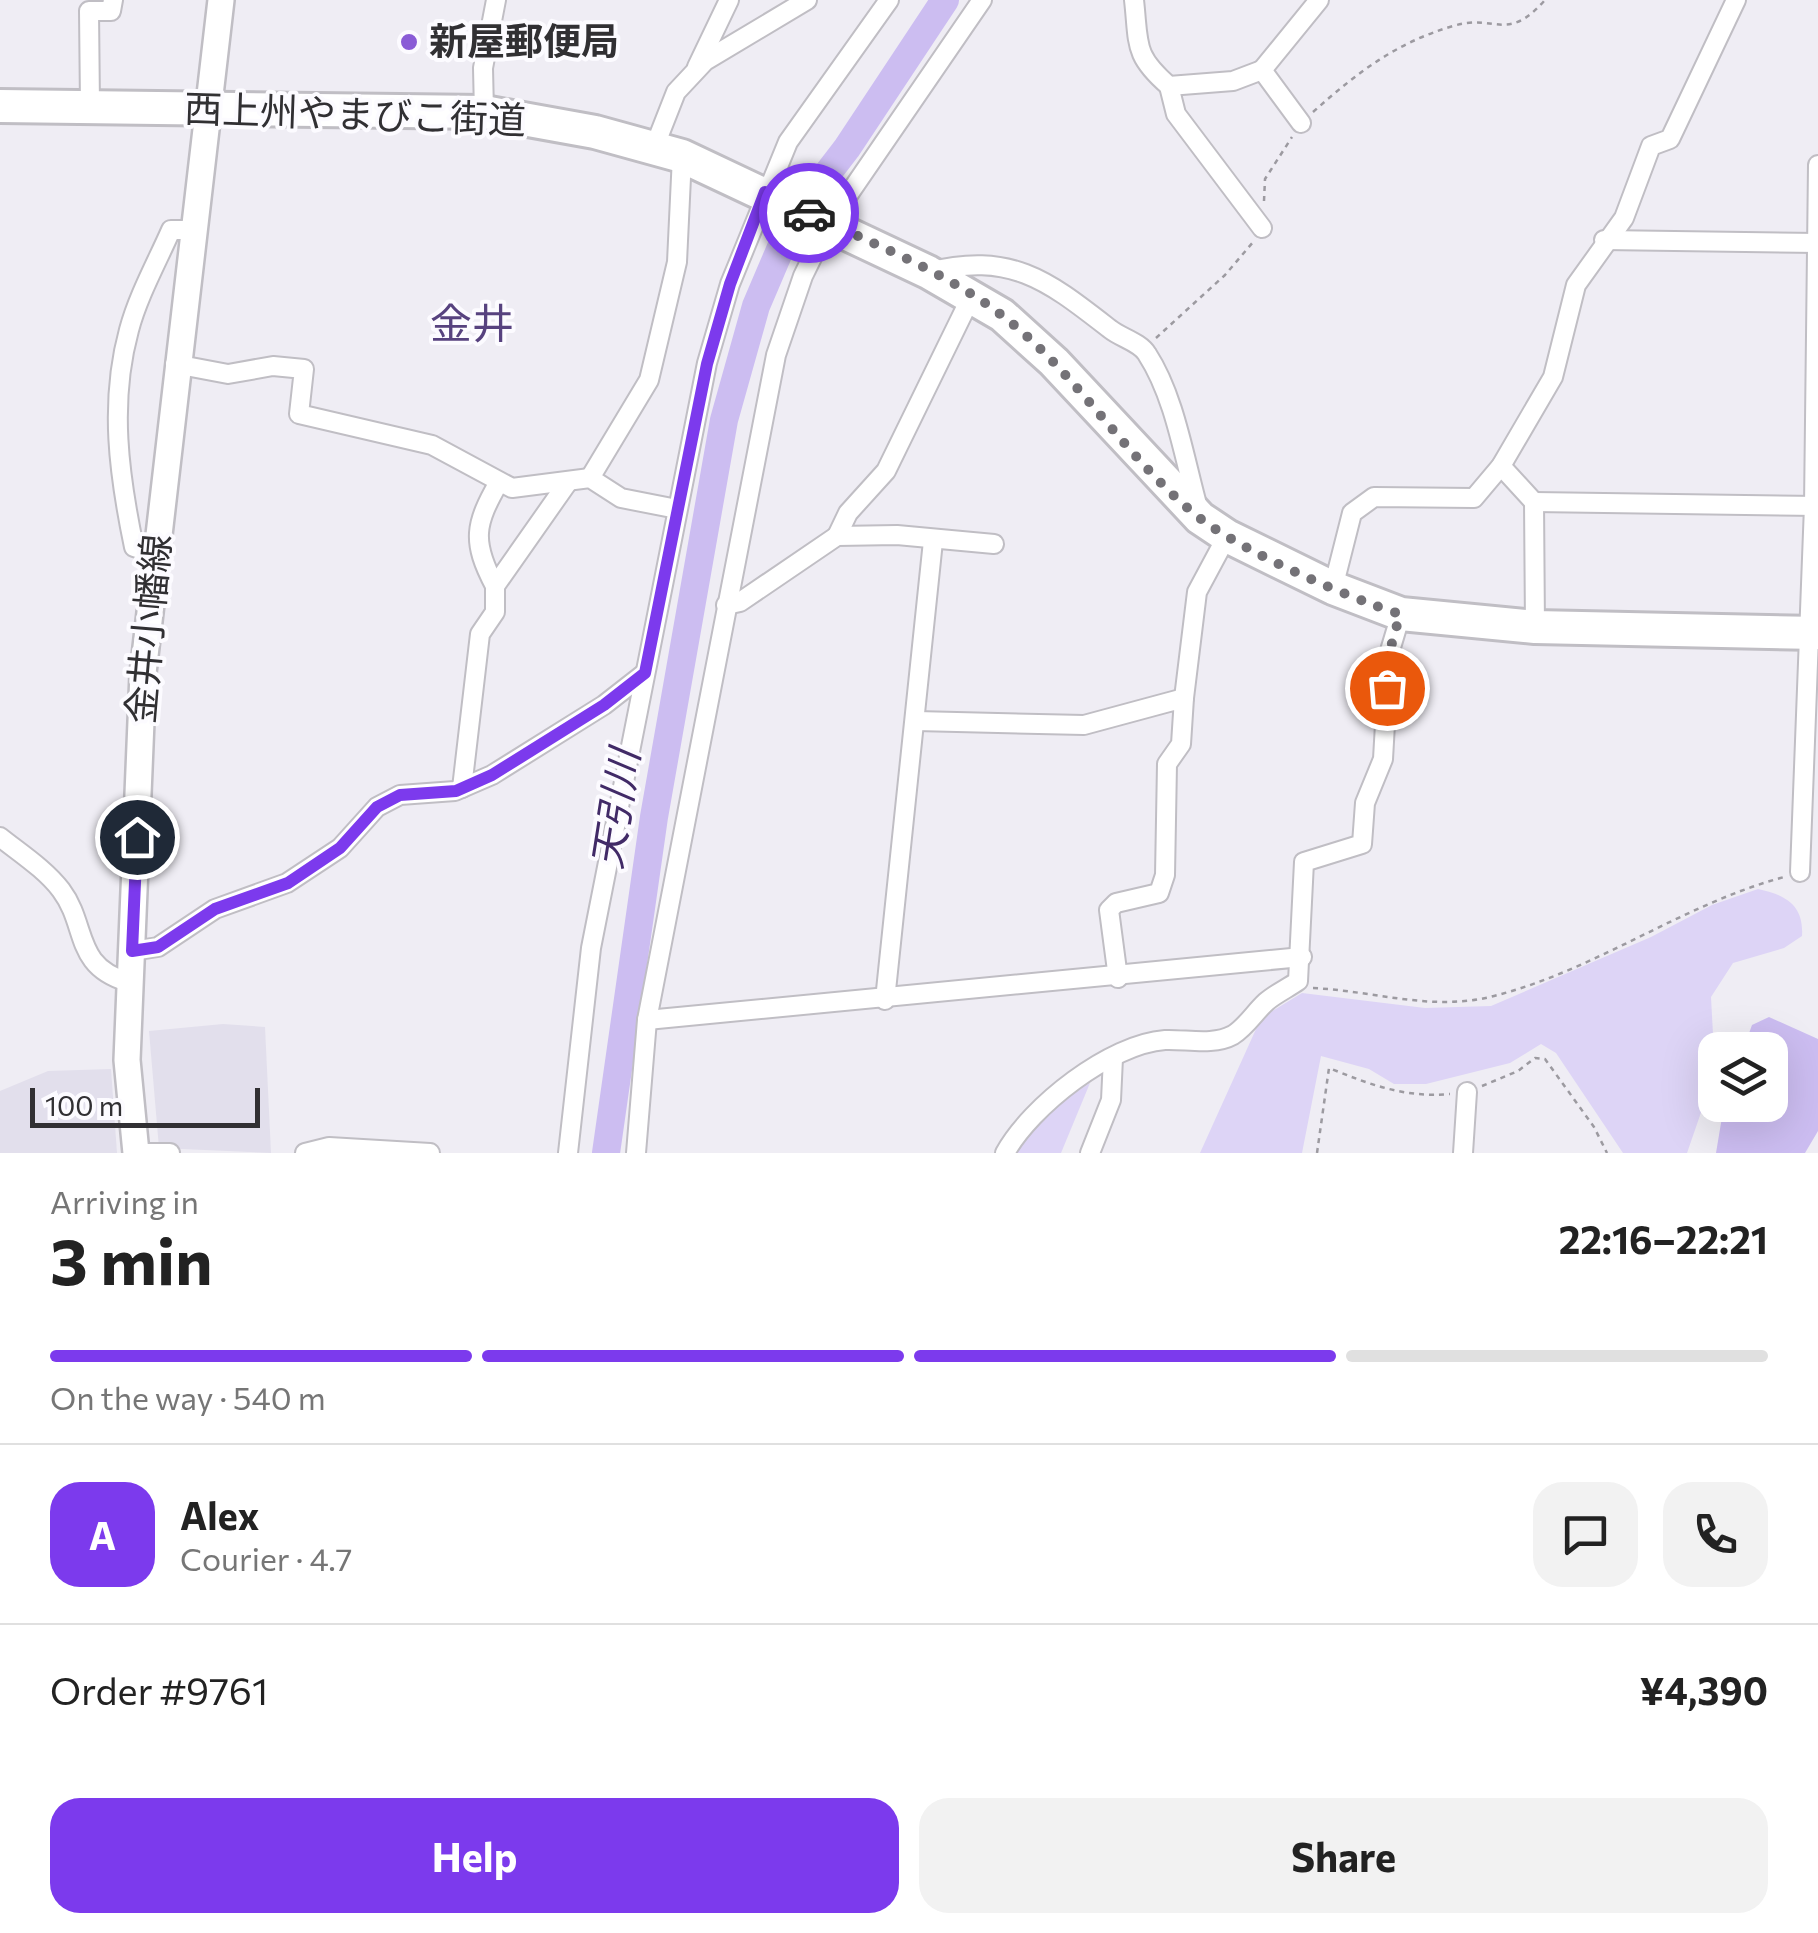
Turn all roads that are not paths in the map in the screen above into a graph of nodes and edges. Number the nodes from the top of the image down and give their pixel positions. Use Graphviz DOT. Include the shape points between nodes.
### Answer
graph roads {
  1 [pos="114,0"];
  2 [pos="221,0"];
  3 [pos="496,0"];
  4 [pos="730,0"];
  5 [pos="806,0"];
  6 [pos="889,0"];
  7 [pos="982,0"];
  8 [pos="1134,0"];
  9 [pos="1319,0"];
  10 [pos="1736,0"];
  11 [pos="1262,70"];
  12 [pos="694,74"];
  13 [pos="1170,86"];
  14 [pos="0,106"];
  15 [pos="90,106"];
  16 [pos="209,107"];
  17 [pos="484,112"];
  18 [pos="1301,122"];
  19 [pos="668,152"];
  20 [pos="1818,165"];
  21 [pos="770,195"];
  22 [pos="826,222"];
  23 [pos="1262,228"];
  24 [pos="192,230"];
  25 [pos="1604,240"];
  26 [pos="1817,243"];
  27 [pos="928,272"];
  28 [pos="972,295"];
  29 [pos="176,364"];
  30 [pos="1178,438"];
  31 [pos="1128,446"];
  32 [pos="1500,466"];
  33 [pos="590,478"];
  34 [pos="500,482"];
  35 [pos="568,482"];
  36 [pos="1534,502"];
  37 [pos="1816,506"];
  38 [pos="678,510"];
  39 [pos="1214,527"];
  40 [pos="837,536"];
  41 [pos="932,541"];
  42 [pos="994,544"];
  43 [pos="154,554"];
  44 [pos="495,586"];
  45 [pos="1333,588"];
  46 [pos="726,605"];
  47 [pos="1400,614"];
  48 [pos="1536,627"];
  49 [pos="1814,633"];
  50 [pos="645,673"];
  51 [pos="1184,698"];
  52 [pos="916,721"];
  53 [pos="462,788"];
  54 [pos="0,836"];
  55 [pos="1800,872"];
  56 [pos="132,951"];
  57 [pos="1302,957"];
  58 [pos="1118,978"];
  59 [pos="128,982"];
  60 [pos="885,1000"];
  61 [pos="648,1020"];
  62 [pos="1113,1058"];
  63 [pos="1466,1092"];
  64 [pos="139,1153"];
  65 [pos="170,1153"];
  66 [pos="305,1153"];
  67 [pos="430,1153"];
  68 [pos="568,1153"];
  69 [pos="636,1153"];
  70 [pos="1005,1153"];
  71 [pos="1090,1153"];
  72 [pos="1463,1153"];
  1 -- 15 [label="street" via="111,10 89,11"];
  2 -- 16 [label="main road, 金井小幡線"];
  3 -- 17 [label="street" via="483,68"];
  4 -- 12 [label="street"];
  5 -- 12 [label="street"];
  6 -- 21 [label="street" via="788,142"];
  7 -- 22 [label="street"];
  8 -- 13 [label="street" via="1145,65"];
  9 -- 11 [label="street"];
  10 -- 25 [label="street" via="1686,110 1670,139 1651,146 1624,218"];
  11 -- 13 [label="street" via="1233,81"];
  11 -- 18 [label="street"];
  12 -- 19 [label="street" via="676,92"];
  13 -- 23 [label="street" via="1176,114"];
  14 -- 15 [label="highway, 西上州やまびこ街道"];
  15 -- 16 [label="highway, 西上州やまびこ街道"];
  16 -- 17 [label="highway, 西上州やまびこ街道"];
  16 -- 24 [label="main road, 金井小幡線"];
  17 -- 19 [label="highway, 西上州やまびこ街道"];
  19 -- 21 [label="highway, 西上州やまびこ街道"];
  19 -- 33 [label="street" via="678,262 649,380"];
  20 -- 26 [label="street"];
  21 -- 22 [label="highway, 西上州やまびこ街道"];
  21 -- 38 [label="street" via="730,284"];
  22 -- 27 [label="highway, 西上州やまびこ街道"];
  22 -- 46 [label="street" via="776,355"];
  24 -- 29 [label="main road, 金井小幡線"];
  24 -- 43 [label="street" via="171,230 129,328 119,382 120,482 134,547"];
  25 -- 26 [label="street"];
  25 -- 32 [label="street" via="1576,285 1553,378"];
  26 -- 37 [label="street"];
  27 -- 28 [label="highway, 西上州やまびこ街道"];
  27 -- 30 [label="street" via="970,266 1045,278 1144,349 1161,378"];
  28 -- 31 [label="highway, 西上州やまびこ街道" via="1026,335"];
  28 -- 40 [label="street" via="886,471 848,513"];
  29 -- 34 [label="street" via="228,374 273,366 304,369 299,414 432,445"];
  29 -- 43 [label="main road, 金井小幡線"];
  30 -- 31 [label="street"];
  30 -- 39 [label="street"];
  31 -- 39 [label="highway, 西上州やまびこ街道"];
  32 -- 36 [label="street"];
  32 -- 45 [label="street" via="1474,498 1374,497 1361,504 1352,512"];
  33 -- 35 [label="street"];
  33 -- 38 [label="street" via="622,498"];
  34 -- 35 [label="street" via="512,488"];
  34 -- 44 [label="street" via="478,518 480,557"];
  35 -- 44 [label="street"];
  36 -- 37 [label="street"];
  36 -- 48 [label="street"];
  37 -- 49 [label="street"];
  38 -- 50 [label="street"];
  39 -- 45 [label="highway, 西上州やまびこ街道"];
  39 -- 51 [label="street" via="1197,592"];
  40 -- 41 [label="street"];
  40 -- 46 [label="street"];
  41 -- 42 [label="street"];
  41 -- 52 [label="street"];
  43 -- 56 [label="main road, 金井小幡線"];
  44 -- 53 [label="street" via="496,612 480,634"];
  45 -- 47 [label="highway, 西上州やまびこ街道"];
  46 -- 61 [label="street"];
  47 -- 48 [label="highway, 西上州やまびこ街道"];
  47 -- 57 [label="street" via="1389,654 1383,759 1366,803 1362,844 1304,862"];
  48 -- 49 [label="highway, 西上州やまびこ街道"];
  49 -- 55 [label="street"];
  50 -- 53 [label="street" via="604,705"];
  50 -- 68 [label="street" via="591,948"];
  51 -- 52 [label="street" via="1084,726"];
  51 -- 58 [label="street" via="1182,744 1167,764 1159,893 1109,910"];
  52 -- 60 [label="street"];
  53 -- 56 [label="street" via="400,795 288,883 215,909 158,947"];
  54 -- 59 [label="street" via="64,894 104,975"];
  56 -- 59 [label="main road, 金井小幡線"];
  57 -- 58 [label="street" via="1177,966"];
  57 -- 62 [label="street" via="1298,981 1234,1034 1143,1044"];
  58 -- 60 [label="street"];
  59 -- 64 [label="main road, 金井小幡線" via="126,1060"];
  60 -- 61 [label="street"];
  61 -- 69 [label="street"];
  62 -- 70 [label="street" via="1044,1104"];
  62 -- 71 [label="street" via="1112,1100"];
  63 -- 72 [label="street"];
  64 -- 65 [label="street"];
  66 -- 67 [label="street" via="329,1147"];
}
